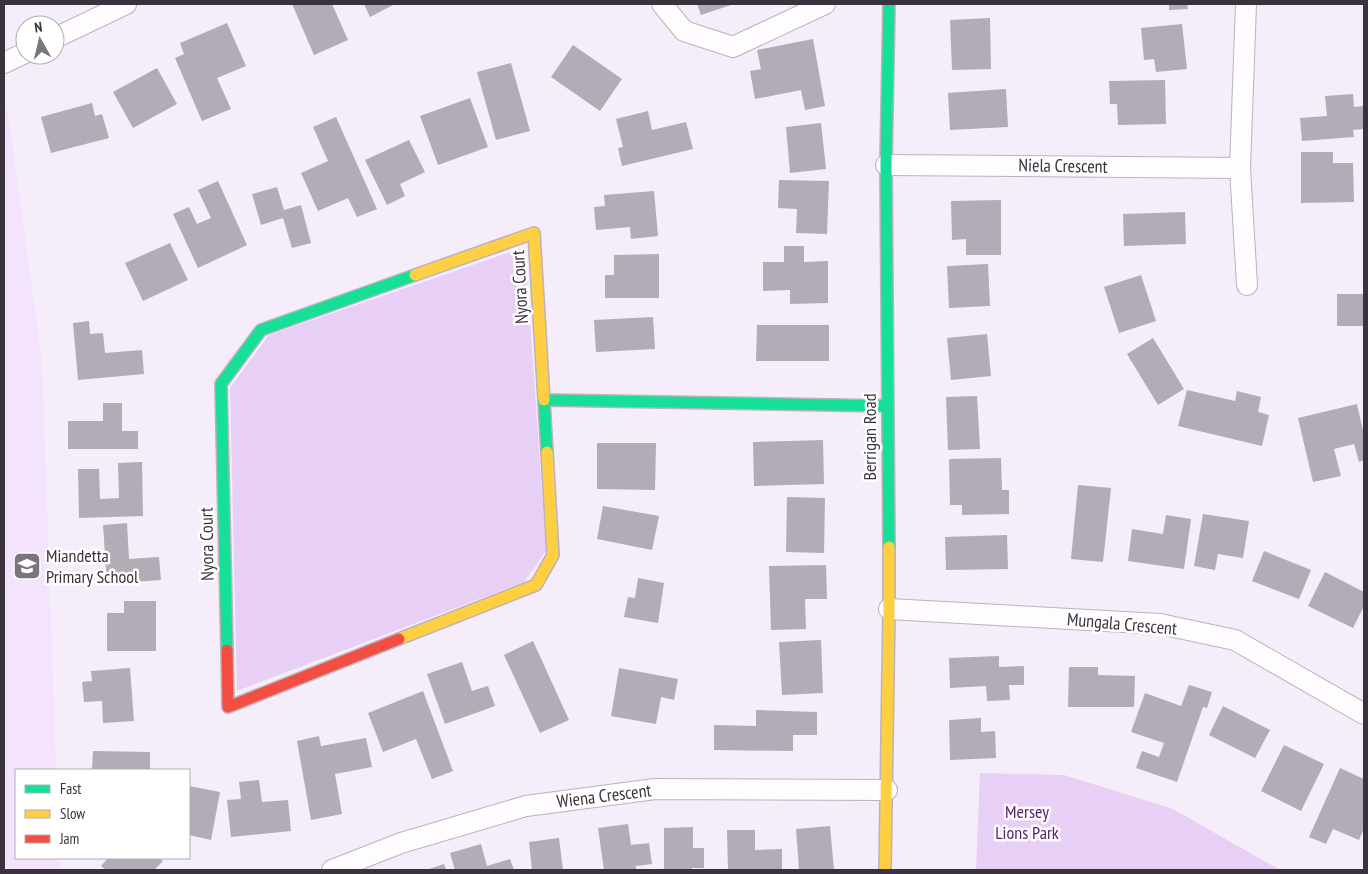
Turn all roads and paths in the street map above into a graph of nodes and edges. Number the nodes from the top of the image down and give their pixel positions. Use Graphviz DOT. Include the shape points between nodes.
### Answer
graph roads {
  1 [pos="126,4"];
  2 [pos="662,4"];
  3 [pos="825,4"];
  4 [pos="889,4"];
  5 [pos="1246,4"];
  6 [pos="65,33"];
  7 [pos="886,165"];
  8 [pos="1240,168"];
  9 [pos="1247,285"];
  10 [pos="544,400"];
  11 [pos="888,406"];
  12 [pos="889,609"];
  13 [pos="1364,714"];
  14 [pos="886,790"];
  15 [pos="332,870"];
  16 [pos="886,870"];
  1 -- 6 [label="street"];
  2 -- 3 [label="street" via="684,31 733,47"];
  4 -- 7 [label="street, Berrigan Road"];
  5 -- 8 [label="street"];
  7 -- 8 [label="street, Niela Crescent"];
  7 -- 11 [label="street, Berrigan Road"];
  8 -- 9 [label="street"];
  10 -- 10 [label="street, Nyora Court" via="553,555 536,585 228,707 221,384 261,330 534,233"];
  10 -- 11 [label="street"];
  11 -- 12 [label="street, Berrigan Road"];
  12 -- 13 [label="street, Mungala Crescent" via="1160,624 1236,640"];
  12 -- 14 [label="street, Berrigan Road"];
  14 -- 15 [label="street, Wiena Crescent" via="655,789 526,806 401,843"];
  14 -- 16 [label="street, Berrigan Road"];
}
